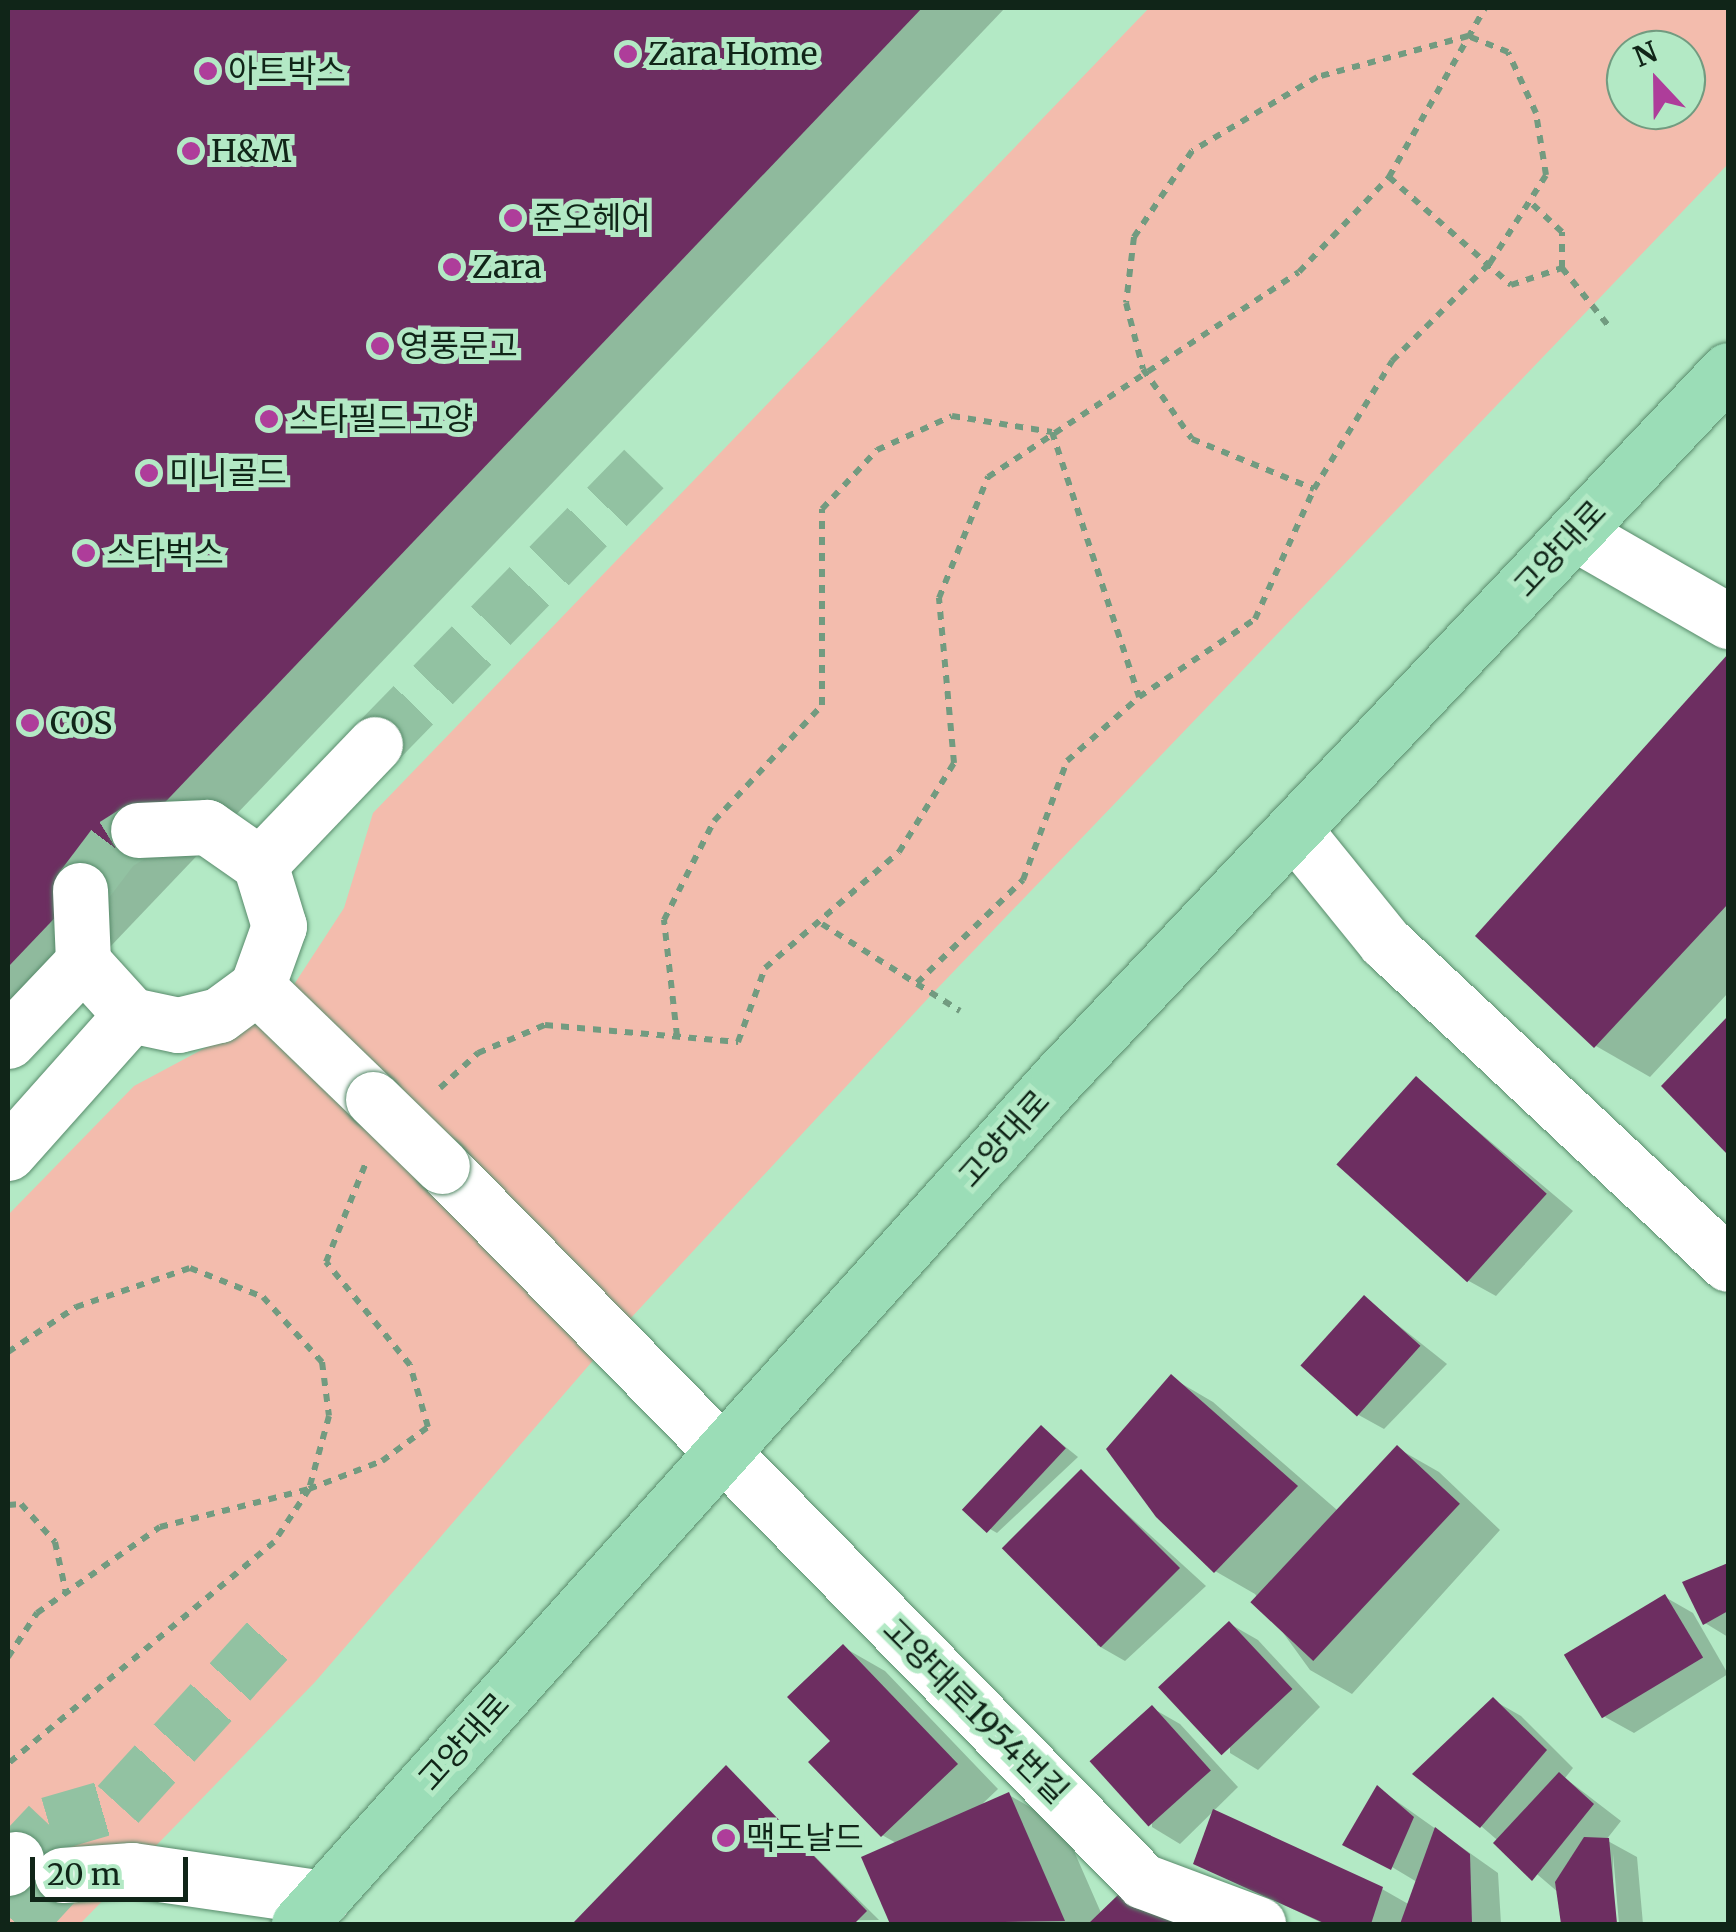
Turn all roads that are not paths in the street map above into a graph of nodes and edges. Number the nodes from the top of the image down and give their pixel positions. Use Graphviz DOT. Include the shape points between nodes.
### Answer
graph roads {
  1 [pos="1728,370"];
  2 [pos="1575,532"];
  3 [pos="1728,621"];
  4 [pos="375,744"];
  5 [pos="138,830"];
  6 [pos="1295,831"];
  7 [pos="260,864"];
  8 [pos="80,890"];
  9 [pos="83,962"];
  10 [pos="257,987"];
  11 [pos="132,1015"];
  12 [pos="8,1041"];
  13 [pos="8,1153"];
  14 [pos="1728,1264"];
  15 [pos="724,1451"];
  16 [pos="28,1868"];
  17 [pos="311,1911"];
  18 [pos="1258,1924"];
  1 -- 2 [label="main road, 고양대로"];
  2 -- 3 [label="street"];
  2 -- 6 [label="main road, 고양대로"];
  4 -- 7 [label="street"];
  5 -- 7 [label="street" via="207,827"];
  6 -- 14 [label="street" via="1385,942"];
  6 -- 15 [label="main road, 고양대로"];
  7 -- 10 [label="street" via="279,926"];
  8 -- 9 [label="street"];
  9 -- 11 [label="street"];
  9 -- 12 [label="street"];
  10 -- 11 [label="street" via="219,1015 178,1025"];
  10 -- 15 [label="street, 고양대로1954번길, bridge"];
  11 -- 13 [label="street"];
  15 -- 17 [label="main road, 고양대로"];
  15 -- 18 [label="street, 고양대로1954번길" via="1143,1881"];
  16 -- 17 [label="street" via="132,1870"];
}
